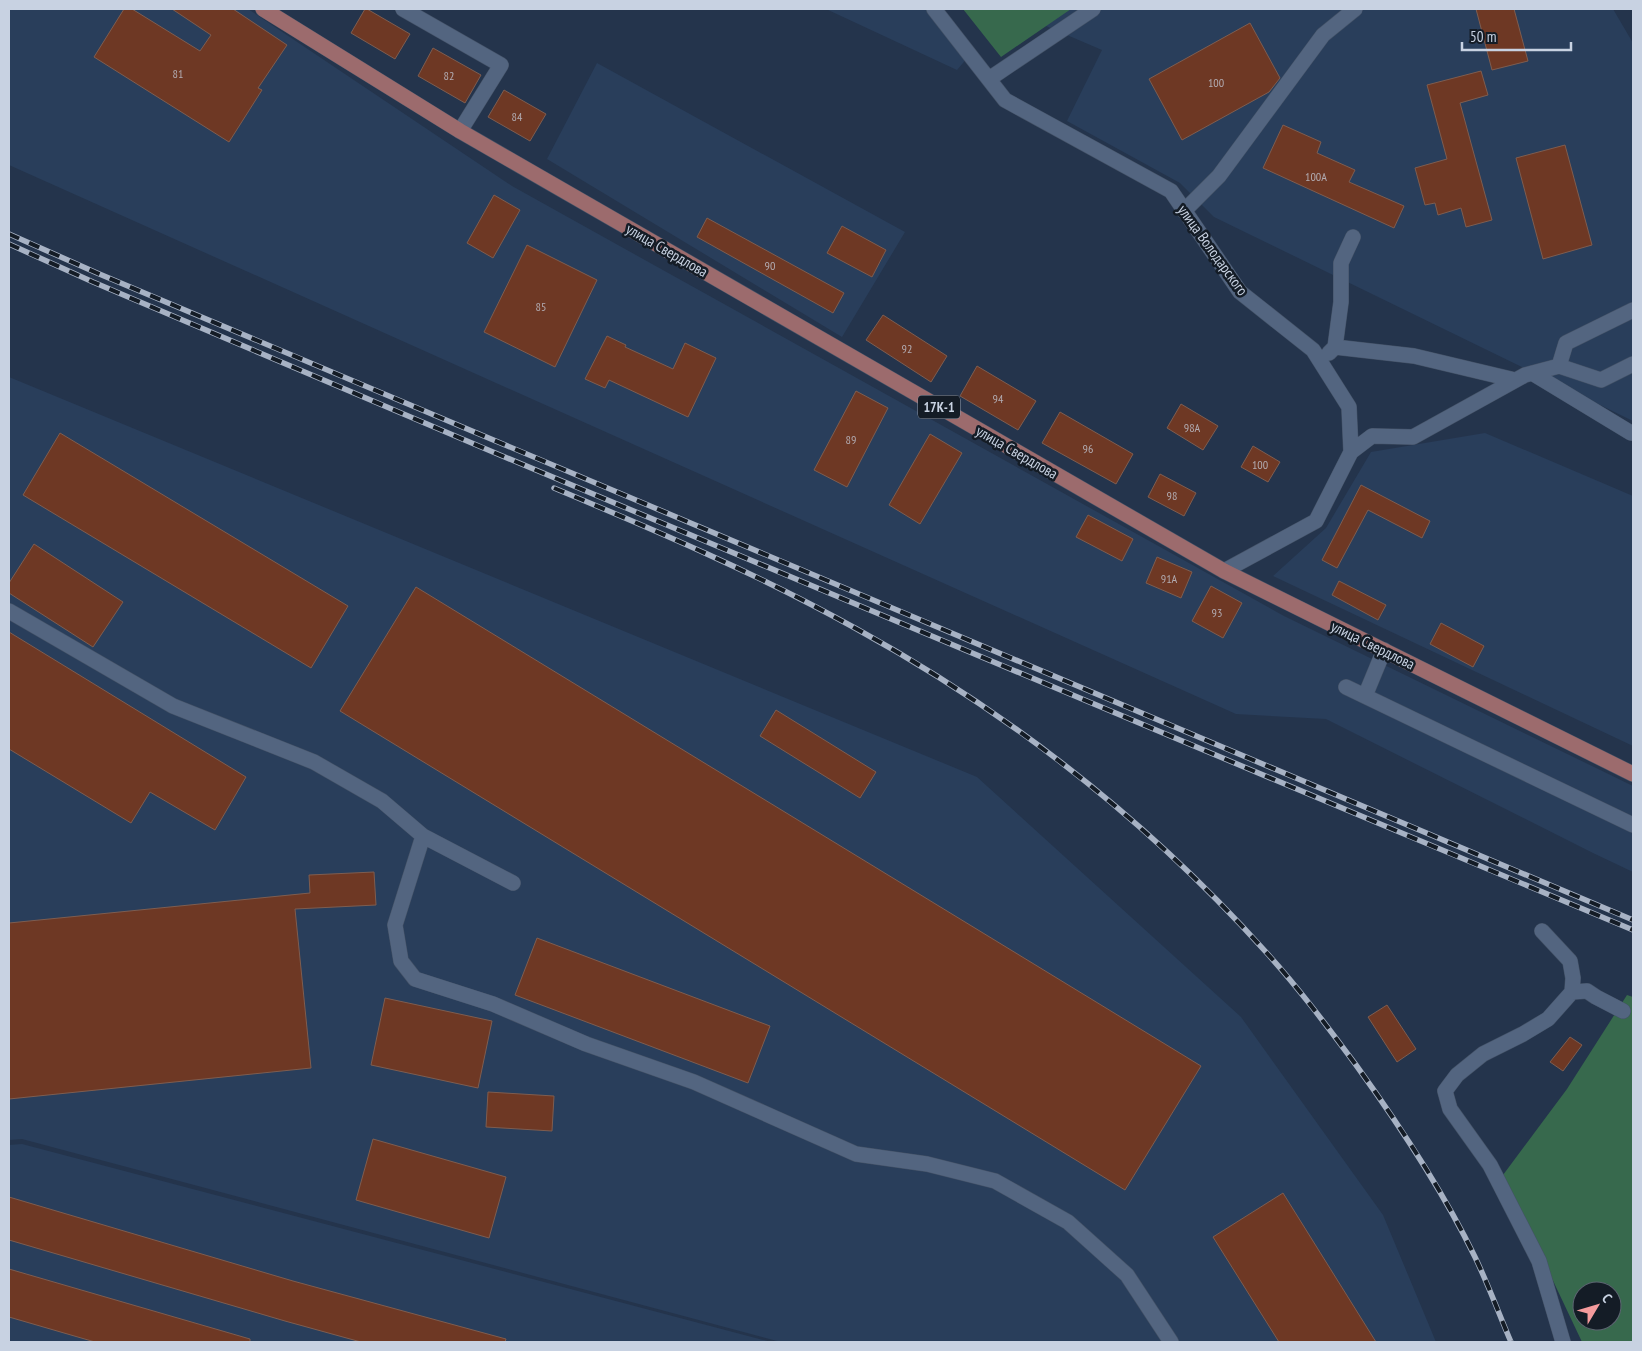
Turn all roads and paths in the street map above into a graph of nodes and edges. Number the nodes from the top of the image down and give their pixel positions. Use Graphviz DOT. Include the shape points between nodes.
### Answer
graph roads {
  1 [pos="263,9"];
  2 [pos="404,9"];
  3 [pos="934,9"];
  4 [pos="1093,9"];
  5 [pos="1355,9"];
  6 [pos="989,79"];
  7 [pos="460,131"];
  8 [pos="1184,211"];
  9 [pos="1353,237"];
  10 [pos="1633,310"];
  11 [pos="1335,347"];
  12 [pos="1320,360"];
  13 [pos="1633,364"];
  14 [pos="1559,366"];
  15 [pos="1532,373"];
  16 [pos="1515,380"];
  17 [pos="1633,433"];
  18 [pos="1351,452"];
  19 [pos="1224,571"];
  20 [pos="9,611"];
  21 [pos="1384,650"];
  22 [pos="1346,687"];
  23 [pos="1365,696"];
  24 [pos="1633,774"];
  25 [pos="1633,825"];
  26 [pos="423,836"];
  27 [pos="513,884"];
  28 [pos="1542,931"];
  29 [pos="1572,992"];
  30 [pos="1623,1011"];
  31 [pos="1171,1342"];
  32 [pos="1563,1342"];
  1 -- 7 [label="main road, улица Свердлова / 17К-1"];
  2 -- 7 [label="street" via="501,65"];
  3 -- 6 [label="street, улица Володарского"];
  4 -- 6 [label="street"];
  5 -- 8 [label="street" via="1323,35 1219,176"];
  6 -- 8 [label="street, улица Володарского" via="1005,100 1171,191"];
  7 -- 19 [label="main road, улица Свердлова / 17К-1"];
  8 -- 12 [label="street, улица Володарского" via="1240,292 1313,350"];
  9 -- 11 [label="street" via="1341,264 1341,302"];
  10 -- 14 [label="street" via="1566,343"];
  11 -- 12 [label="street"];
  11 -- 16 [label="street" via="1414,356"];
  12 -- 18 [label="street, улица Володарского" via="1349,407"];
  13 -- 14 [label="street" via="1601,380"];
  14 -- 15 [label="street"];
  15 -- 16 [label="street"];
  15 -- 17 [label="street"];
  16 -- 18 [label="street" via="1413,437 1372,436"];
  18 -- 19 [label="street, улица Володарского" via="1316,521"];
  19 -- 21 [label="main road, улица Свердлова / 17К-1"];
  20 -- 26 [label="street" via="173,706 314,762 382,801"];
  21 -- 23 [label="street"];
  21 -- 24 [label="main road, улица Свердлова / 17К-1"];
  22 -- 23 [label="street"];
  23 -- 25 [label="street"];
  26 -- 27 [label="street"];
  26 -- 31 [label="street" via="395,925 401,961 415,979 493,1004 586,1044 694,1082 856,1154 927,1164 995,1181 1068,1222 1127,1275"];
  28 -- 29 [label="street" via="1570,960"];
  29 -- 30 [label="street" via="1587,991"];
  29 -- 32 [label="street" via="1548,1019 1483,1054 1445,1091 1450,1109 1490,1165 1539,1260"];
}
